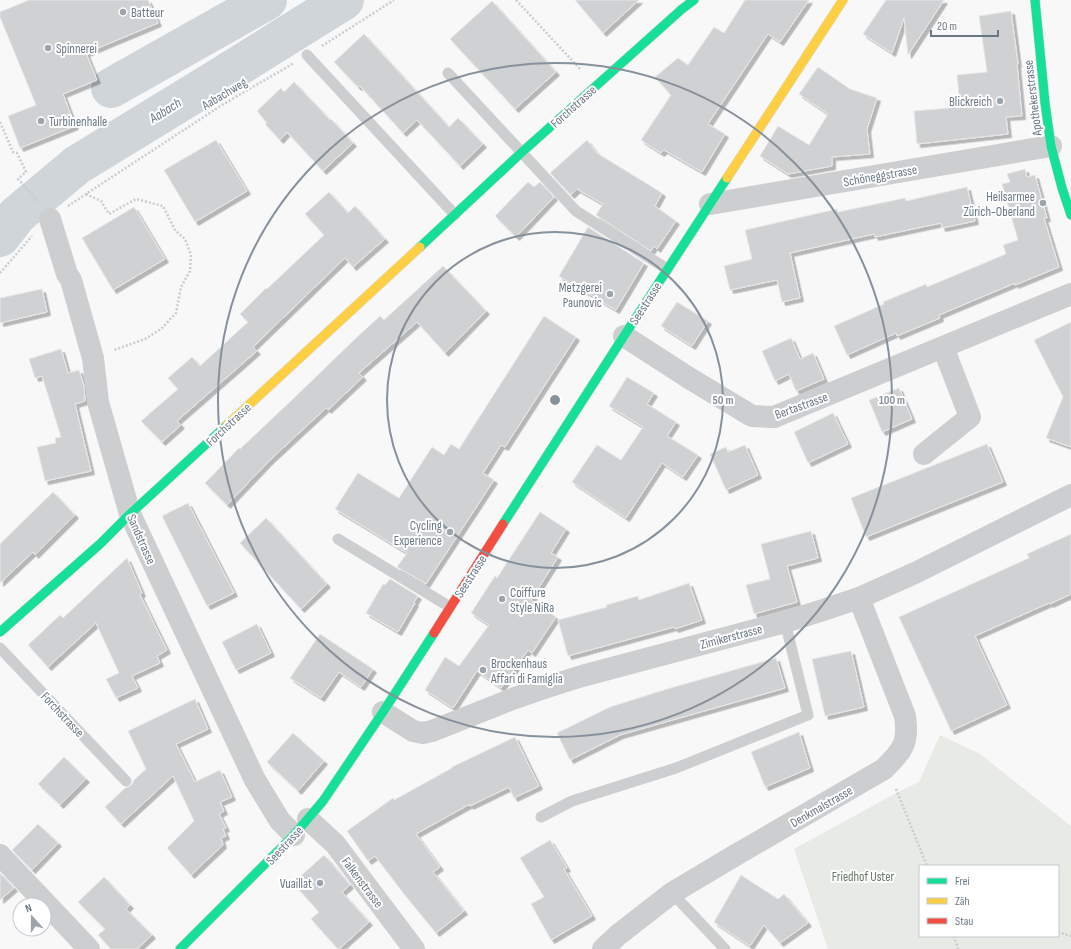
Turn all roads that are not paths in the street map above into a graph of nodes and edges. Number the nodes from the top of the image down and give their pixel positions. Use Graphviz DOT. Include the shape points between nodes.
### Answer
graph roads {
  1 [pos="694,0"];
  2 [pos="843,0"];
  3 [pos="1035,0"];
  4 [pos="307,55"];
  5 [pos="448,73"];
  6 [pos="1051,146"];
  7 [pos="521,153"];
  8 [pos="710,204"];
  9 [pos="44,211"];
  10 [pos="1071,215"];
  11 [pos="455,216"];
  12 [pos="667,269"];
  13 [pos="1071,294"];
  14 [pos="624,336"];
  15 [pos="943,347"];
  16 [pos="924,454"];
  17 [pos="1071,495"];
  18 [pos="130,514"];
  19 [pos="338,539"];
  20 [pos="859,598"];
  21 [pos="450,607"];
  22 [pos="785,622"];
  23 [pos="0,632"];
  24 [pos="0,648"];
  25 [pos="383,712"];
  26 [pos="126,781"];
  27 [pos="541,817"];
  28 [pos="301,827"];
  29 [pos="0,855"];
  30 [pos="672,893"];
  31 [pos="89,949"];
  32 [pos="180,949"];
  33 [pos="414,949"];
  34 [pos="603,949"];
  35 [pos="725,949"];
  1 -- 7 [label="street, Forchstrasse"];
  2 -- 8 [label="street, Seestrasse"];
  3 -- 6 [label="street, Apothekerstrasse"];
  4 -- 11 [label="lane"];
  5 -- 7 [label="lane"];
  6 -- 8 [label="street, Schöneggstrasse"];
  6 -- 10 [label="street, Apothekerstrasse"];
  7 -- 11 [label="street, Forchstrasse"];
  7 -- 12 [label="lane" via="576,211"];
  8 -- 12 [label="street, Seestrasse"];
  9 -- 18 [label="street, Sandstrasse" via="71,280 93,358 98,402"];
  11 -- 18 [label="street, Forchstrasse"];
  12 -- 14 [label="street, Seestrasse"];
  13 -- 15 [label="street, Bertastrasse"];
  14 -- 15 [label="street, Bertastrasse" via="752,416 774,417"];
  14 -- 21 [label="street, Seestrasse"];
  15 -- 16 [label="street" via="970,417"];
  17 -- 20 [label="street, Zimikerstrasse"];
  18 -- 23 [label="street, Forchstrasse" via="100,544"];
  18 -- 28 [label="street, Sandstrasse" via="255,780 280,821"];
  19 -- 21 [label="lane, Seestrasse"];
  20 -- 22 [label="street, Zimikerstrasse"];
  20 -- 30 [label="street, Denkmalstrasse" via="904,716 907,730 904,744 897,757 884,769"];
  21 -- 25 [label="street, Seestrasse"];
  22 -- 25 [label="street, Zimikerstrasse" via="547,687 432,731 413,731"];
  22 -- 27 [label="lane" via="808,715 676,768 572,802"];
  24 -- 26 [label="lane, Forchstrasse"];
  25 -- 28 [label="street, Seestrasse" via="323,801"];
  28 -- 32 [label="street, Seestrasse"];
  28 -- 33 [label="street, Falkenstrasse" via="335,844"];
  29 -- 31 [label="street"];
  30 -- 34 [label="street, Denkmalstrasse"];
  30 -- 35 [label="lane"];
}
